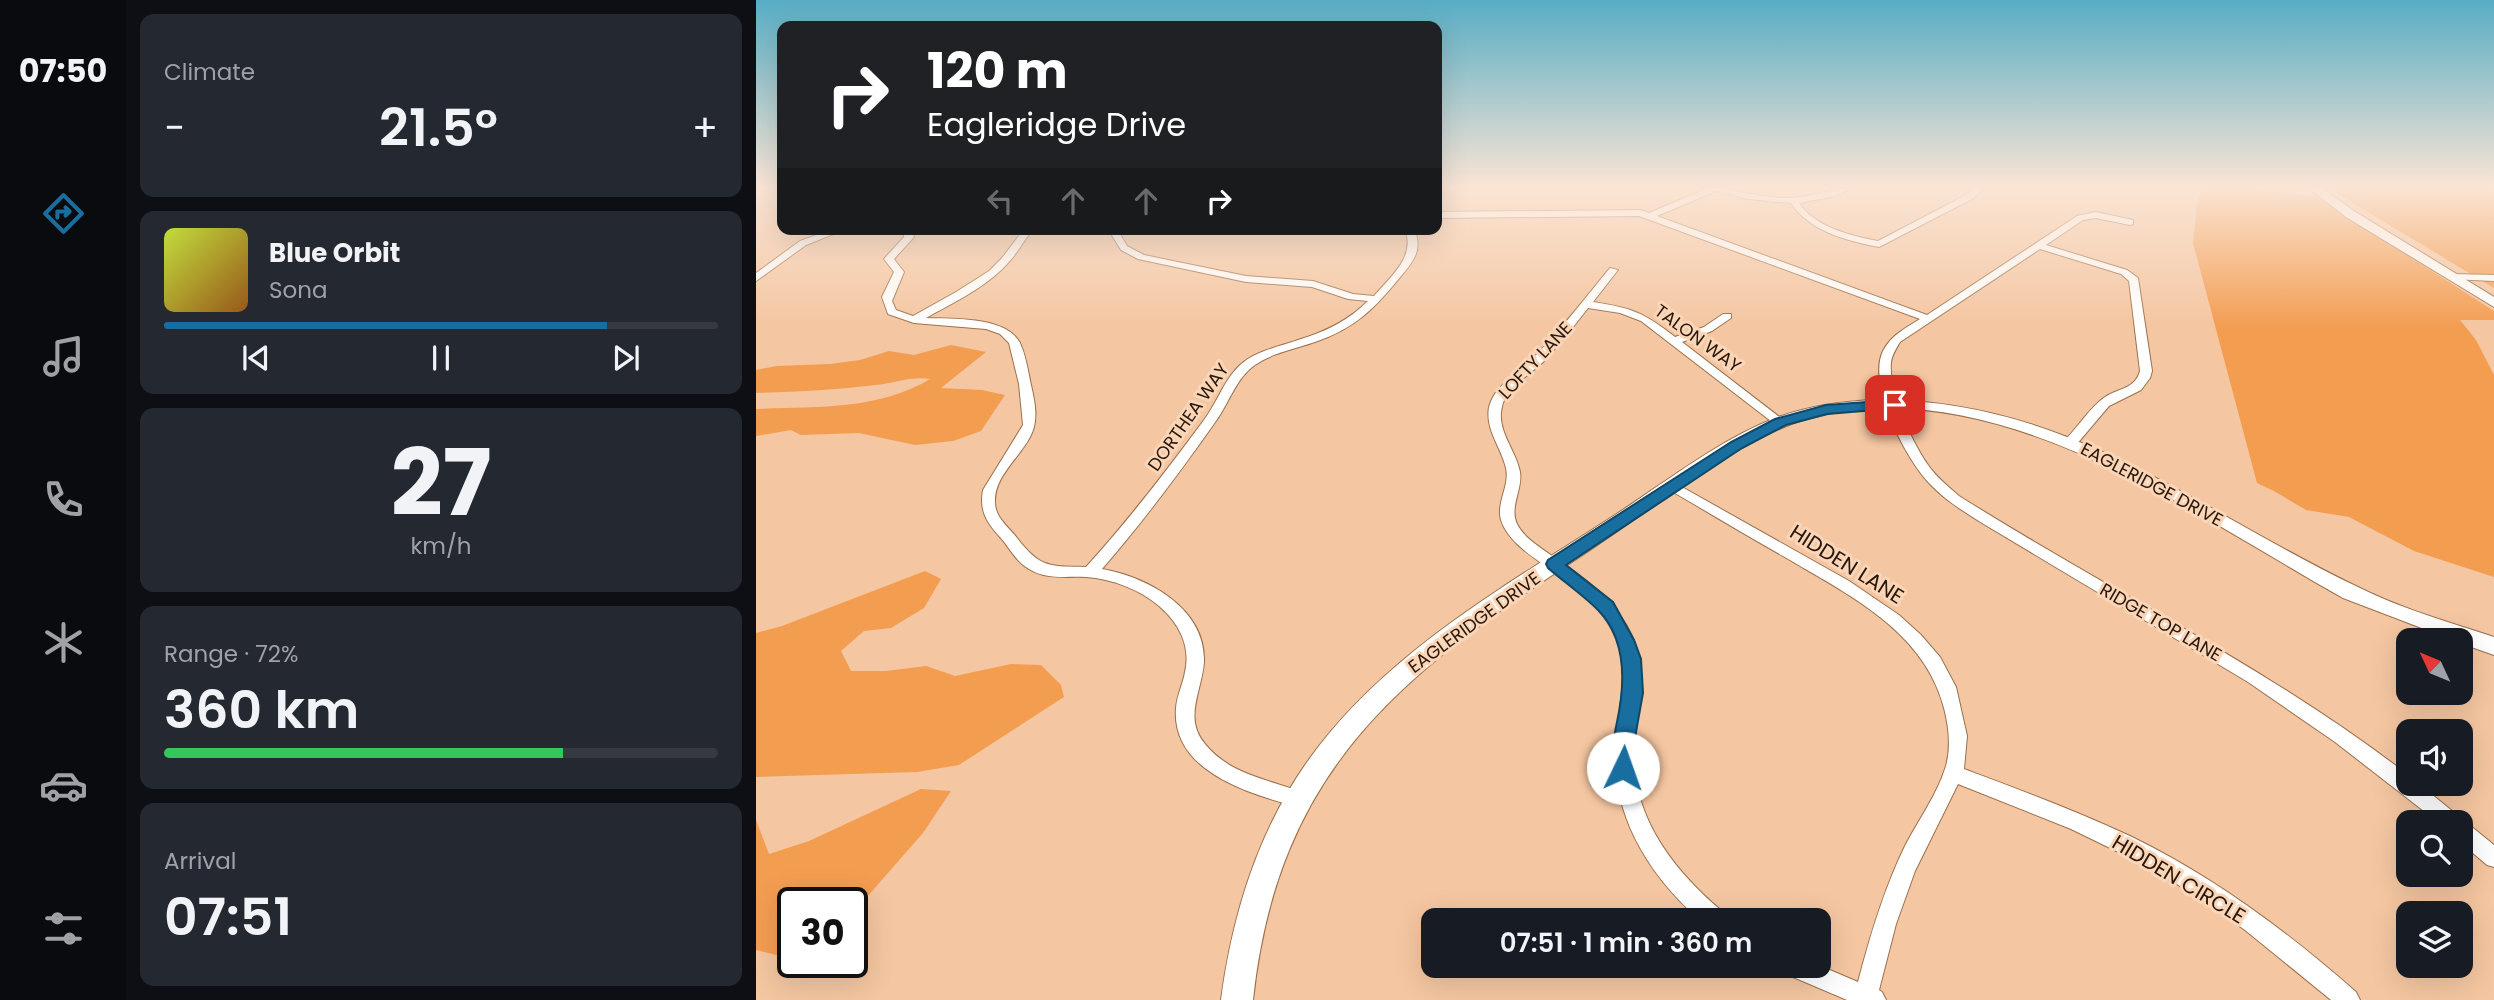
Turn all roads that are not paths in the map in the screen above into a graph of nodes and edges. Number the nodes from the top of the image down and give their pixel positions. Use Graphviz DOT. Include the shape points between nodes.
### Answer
graph roads {
  1 [pos="825,235"];
  2 [pos="908,235"];
  3 [pos="1025,235"];
  4 [pos="1116,235"];
  5 [pos="1412,235"];
  6 [pos="1701,235"];
  7 [pos="1852,235"];
  8 [pos="1902,235"];
  9 [pos="2055,235"];
  10 [pos="2384,235"];
  11 [pos="2038,245"];
  12 [pos="1613,270"];
  13 [pos="2454,277"];
  14 [pos="756,278"];
  15 [pos="2494,278"];
  16 [pos="1378,299"];
  17 [pos="2494,303"];
  18 [pos="1585,304"];
  19 [pos="1727,316"];
  20 [pos="1926,318"];
  21 [pos="914,320"];
  22 [pos="1676,340"];
  23 [pos="1895,405"];
  24 [pos="1780,422"];
  25 [pos="2071,442"];
  26 [pos="1673,486"];
  27 [pos="1554,564"];
  28 [pos="1090,572"];
  29 [pos="2494,646"];
  30 [pos="1953,773"];
  31 [pos="1298,799"];
  32 [pos="2437,810"];
  33 [pos="2473,840"];
  34 [pos="2494,858"];
  35 [pos="1702,908"];
  36 [pos="1822,978"];
  37 [pos="1870,998"];
  38 [pos="1237,1000"];
  39 [pos="2348,1000"];
  1 -- 14 [label="street" via="803,243"];
  2 -- 21 [label="street" via="889,259 899,272 887,301 894,313"];
  3 -- 21 [label="street" via="993,271"];
  4 -- 16 [label="street" via="1124,248 1148,259 1246,279 1313,284 1352,297"];
  5 -- 16 [label="street, DORTHEA WAY" via="1415,250"];
  6 -- 20 [label="street"];
  7 -- 8 [label="street" via="1879,244"];
  9 -- 11 [label="street"];
  10 -- 13 [label="main road"];
  11 -- 20 [label="street"];
  11 -- 25 [label="street" via="2124,272 2134,280 2144,380 2105,402"];
  12 -- 18 [label="street, LOFTY LANE"];
  13 -- 15 [label="street"];
  13 -- 17 [label="main road"];
  16 -- 28 [label="street, DORTHEA WAY" via="1349,324 1267,354 1240,371 1224,402 1142,513"];
  18 -- 22 [label="street, TALON WAY" via="1639,316"];
  18 -- 27 [label="street, LOFTY LANE" via="1541,358 1505,389 1495,411 1494,422 1514,474 1509,521 1526,544"];
  19 -- 22 [label="street" via="1708,329"];
  20 -- 23 [label="street, RIDGE TOP LANE" via="1896,340 1886,355 1885,373"];
  21 -- 28 [label="street" via="987,326 1013,340 1029,425 993,483 988,495 990,514 1032,564 1046,571"];
  22 -- 24 [label="street, TALON WAY"];
  23 -- 24 [label="main road, EAGLERIDGE DRIVE" via="1826,410"];
  23 -- 25 [label="main road, EAGLERIDGE DRIVE" via="1989,415"];
  23 -- 32 [label="street, RIDGE TOP LANE" via="1920,463 1954,499 2310,713"];
  24 -- 26 [label="main road, EAGLERIDGE DRIVE"];
  25 -- 29 [label="main road, EAGLERIDGE DRIVE" via="2351,593"];
  26 -- 27 [label="main road, EAGLERIDGE DRIVE"];
  26 -- 30 [label="street, HIDDEN LANE" via="1868,600 1909,632 1933,662 1949,693 1957,734"];
  27 -- 31 [label="main road, EAGLERIDGE DRIVE" via="1444,638 1388,686"];
  27 -- 35 [label="street, LOFTY LANE" via="1594,594 1617,622 1633,675 1623,748 1630,807 1660,864"];
  28 -- 31 [label="street" via="1153,594 1182,620 1195,659 1185,715 1192,738 1206,759 1245,782"];
  30 -- 37 [label="street, HIDDEN LANE" via="1910,859 1884,931"];
  30 -- 39 [label="street, HIDDEN CIRCLE" via="2150,857 2249,919"];
  31 -- 38 [label="main road, EAGLERIDGE DRIVE" via="1257,894 1244,942"];
  33 -- 34 [label="street"];
  36 -- 37 [label="street"];
}
